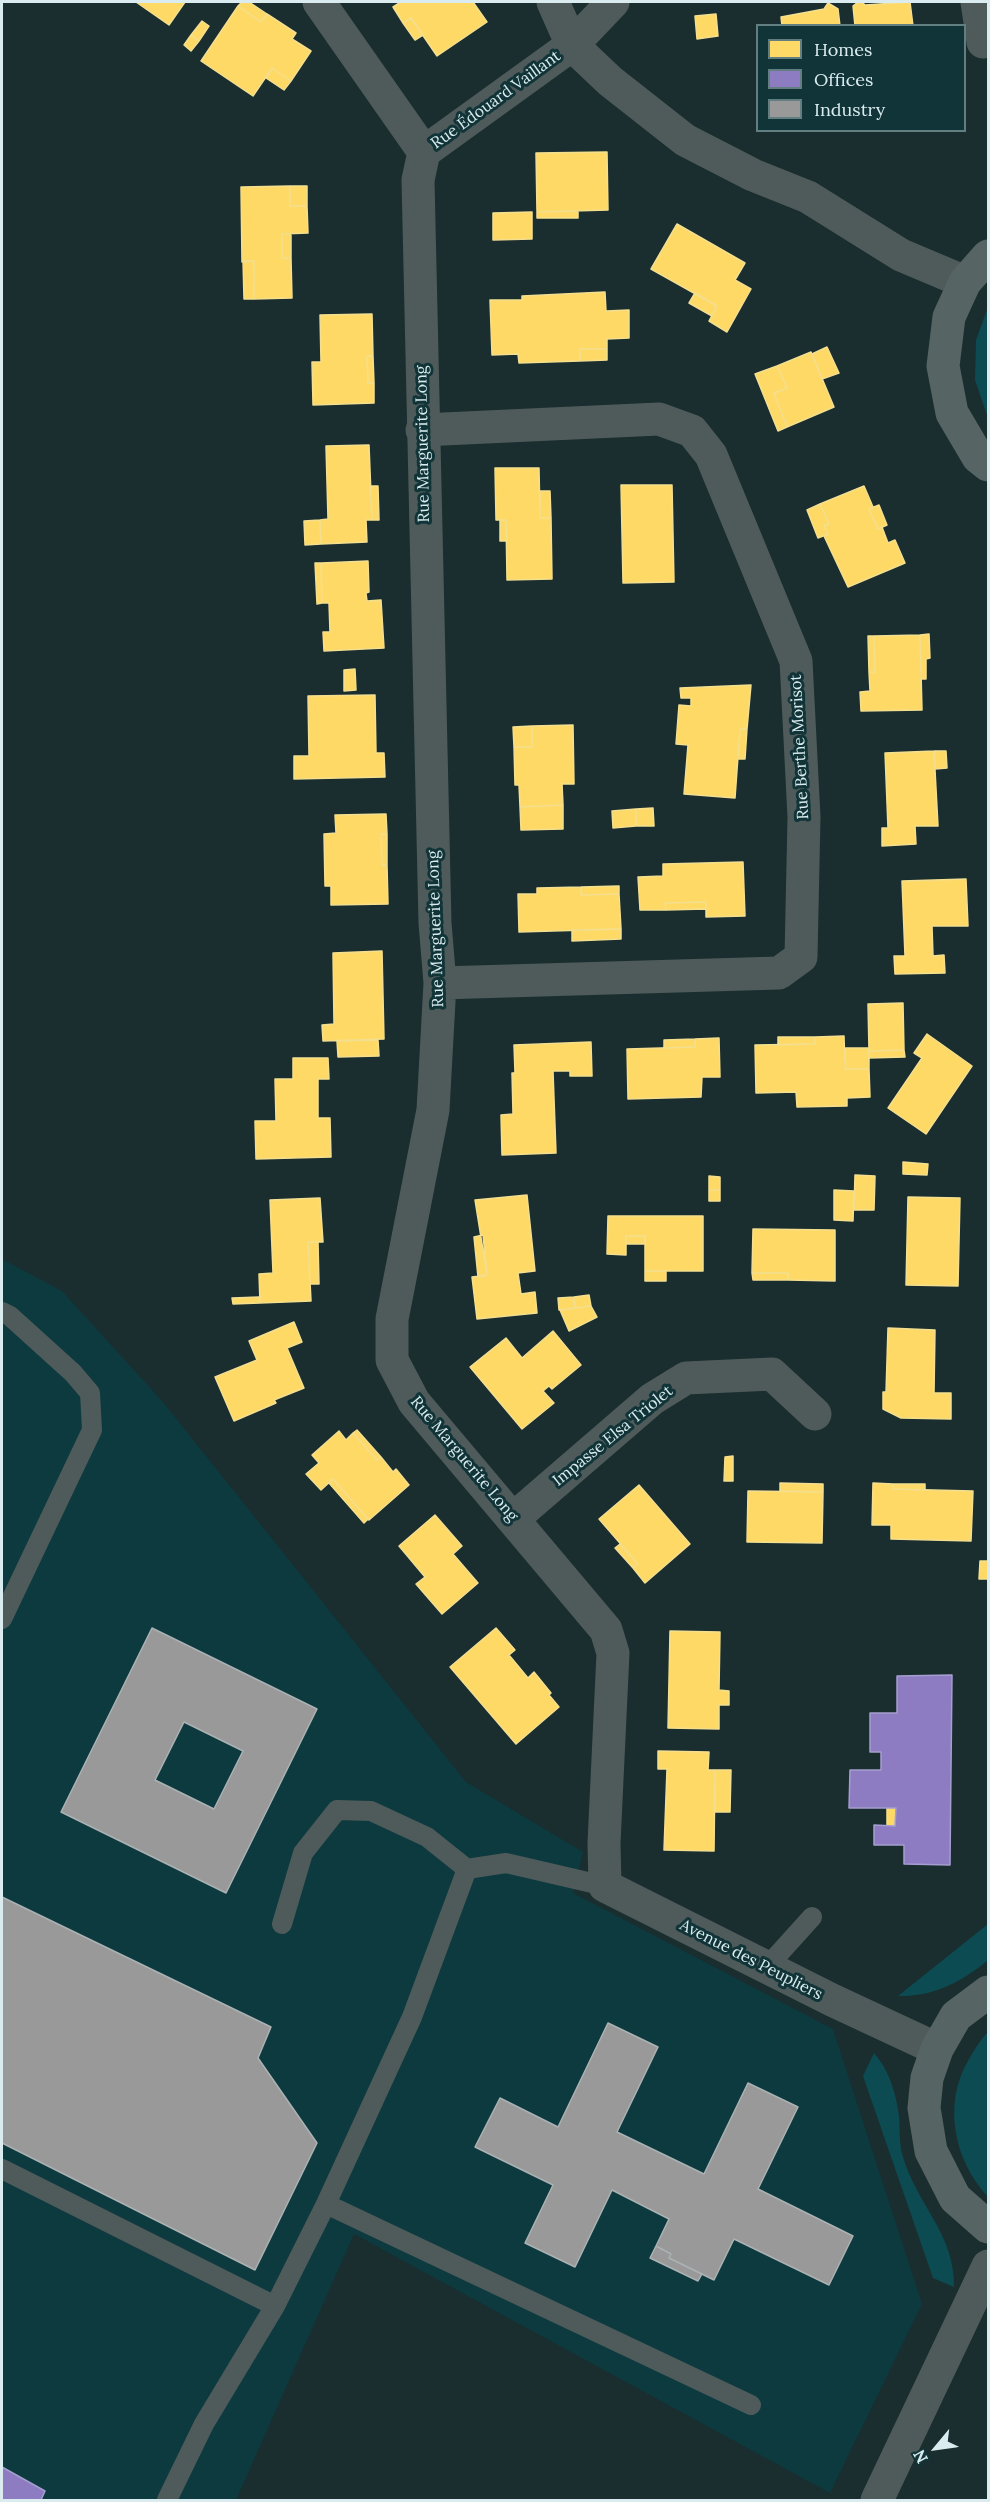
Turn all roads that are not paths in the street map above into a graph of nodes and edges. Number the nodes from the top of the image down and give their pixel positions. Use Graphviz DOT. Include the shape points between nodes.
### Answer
graph roads {
  1 [pos="319,2"];
  2 [pos="553,2"];
  3 [pos="613,2"];
  4 [pos="977,2"];
  5 [pos="983,42"];
  6 [pos="572,45"];
  7 [pos="424,152"];
  8 [pos="988,256"];
  9 [pos="964,282"];
  10 [pos="422,430"];
  11 [pos="988,465"];
  12 [pos="440,983"];
  13 [pos="2,1312"];
  14 [pos="815,1413"];
  15 [pos="513,1519"];
  16 [pos="2,1619"];
  17 [pos="467,1869"];
  18 [pos="605,1886"];
  19 [pos="812,1917"];
  20 [pos="282,1924"];
  21 [pos="766,1968"];
  22 [pos="988,1992"];
  23 [pos="937,2049"];
  24 [pos="2,2169"];
  25 [pos="326,2204"];
  26 [pos="988,2227"];
  27 [pos="988,2266"];
  28 [pos="275,2307"];
  29 [pos="750,2406"];
  30 [pos="167,2500"];
  31 [pos="877,2500"];
  1 -- 7 [label="street, Rue Édouard Vaillant"];
  2 -- 6 [label="street"];
  3 -- 6 [label="street, Rue Édouard Vaillant"];
  4 -- 5 [label="street"];
  6 -- 7 [label="street, Rue Édouard Vaillant"];
  6 -- 9 [label="street" via="610,81 685,140 753,175 808,197 901,255"];
  7 -- 10 [label="street, Rue Marguerite Long" via="418,180"];
  8 -- 9 [label="street"];
  9 -- 11 [label="street" via="949,317 943,366 952,413 978,457"];
  10 -- 12 [label="street, Rue Marguerite Long" via="435,923"];
  10 -- 12 [label="street, Rue Berthe Morisot" via="659,419 692,430 711,455 796,661 804,817 801,957 779,973"];
  12 -- 15 [label="street, Rue Marguerite Long" via="433,1110 392,1319 392,1360 414,1402"];
  13 -- 16 [label="lane" via="73,1373 90,1393 92,1430"];
  14 -- 15 [label="street, Impasse Elsa Triolet" via="772,1374 686,1378 652,1399"];
  15 -- 18 [label="street, Rue Marguerite Long" via="606,1630 613,1653"];
  17 -- 18 [label="lane" via="506,1863"];
  17 -- 20 [label="lane" via="427,1837 371,1811 337,1810 303,1853"];
  17 -- 25 [label="lane" via="412,2017"];
  18 -- 21 [label="street, Avenue des Peupliers"];
  19 -- 21 [label="lane"];
  21 -- 23 [label="street, Avenue des Peupliers"];
  22 -- 23 [label="street" via="956,2016"];
  23 -- 26 [label="street" via="927,2078 924,2108 931,2151 955,2198"];
  24 -- 28 [label="lane"];
  25 -- 28 [label="lane"];
  25 -- 29 [label="lane"];
  27 -- 31 [label="street"];
  28 -- 30 [label="lane" via="204,2424"];
}
